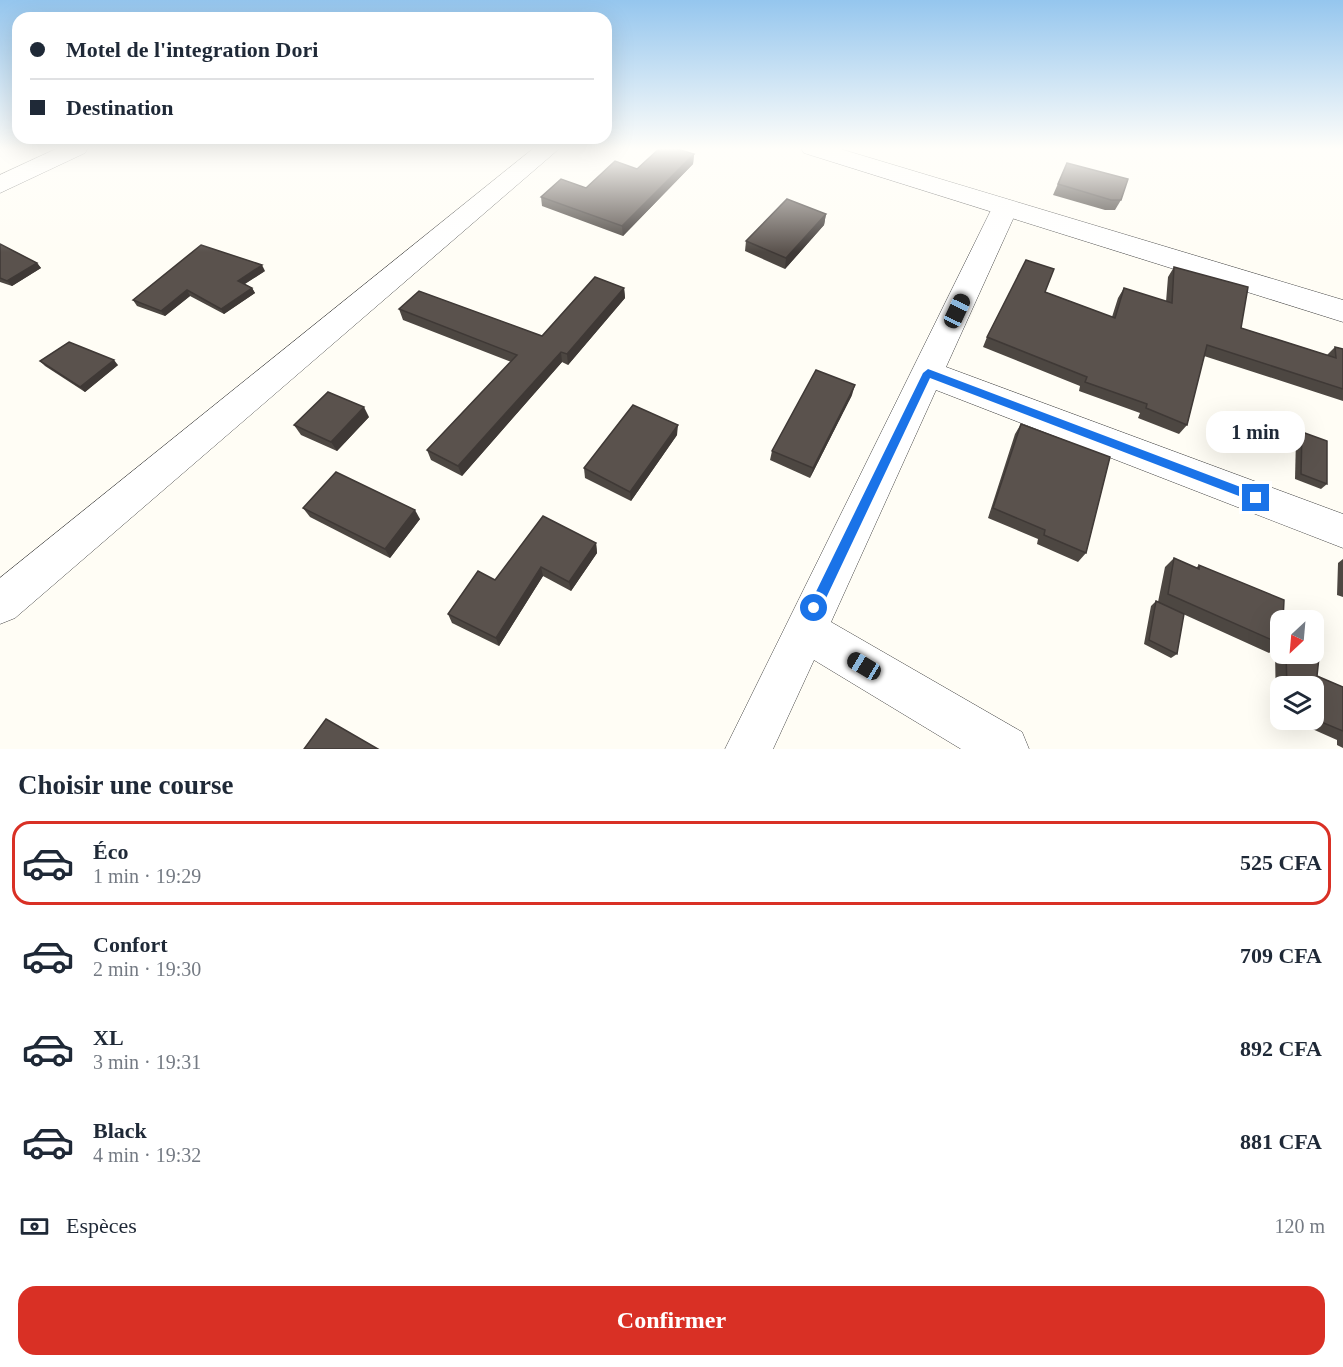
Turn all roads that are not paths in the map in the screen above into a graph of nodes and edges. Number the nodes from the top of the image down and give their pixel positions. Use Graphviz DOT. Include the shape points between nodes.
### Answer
graph roads {
  1 [pos="506,183"];
  2 [pos="925,183"];
  3 [pos="1005,208"];
  4 [pos="1343,311"];
  5 [pos="928,373"];
  6 [pos="1343,531"];
  7 [pos="0,604"];
  8 [pos="804,630"];
  9 [pos="749,749"];
  10 [pos="1005,749"];
  1 -- 7 [label="street"];
  2 -- 3 [label="street"];
  3 -- 4 [label="street"];
  3 -- 5 [label="street"];
  5 -- 6 [label="street"];
  5 -- 8 [label="street"];
  8 -- 9 [label="street"];
  8 -- 10 [label="street"];
}
